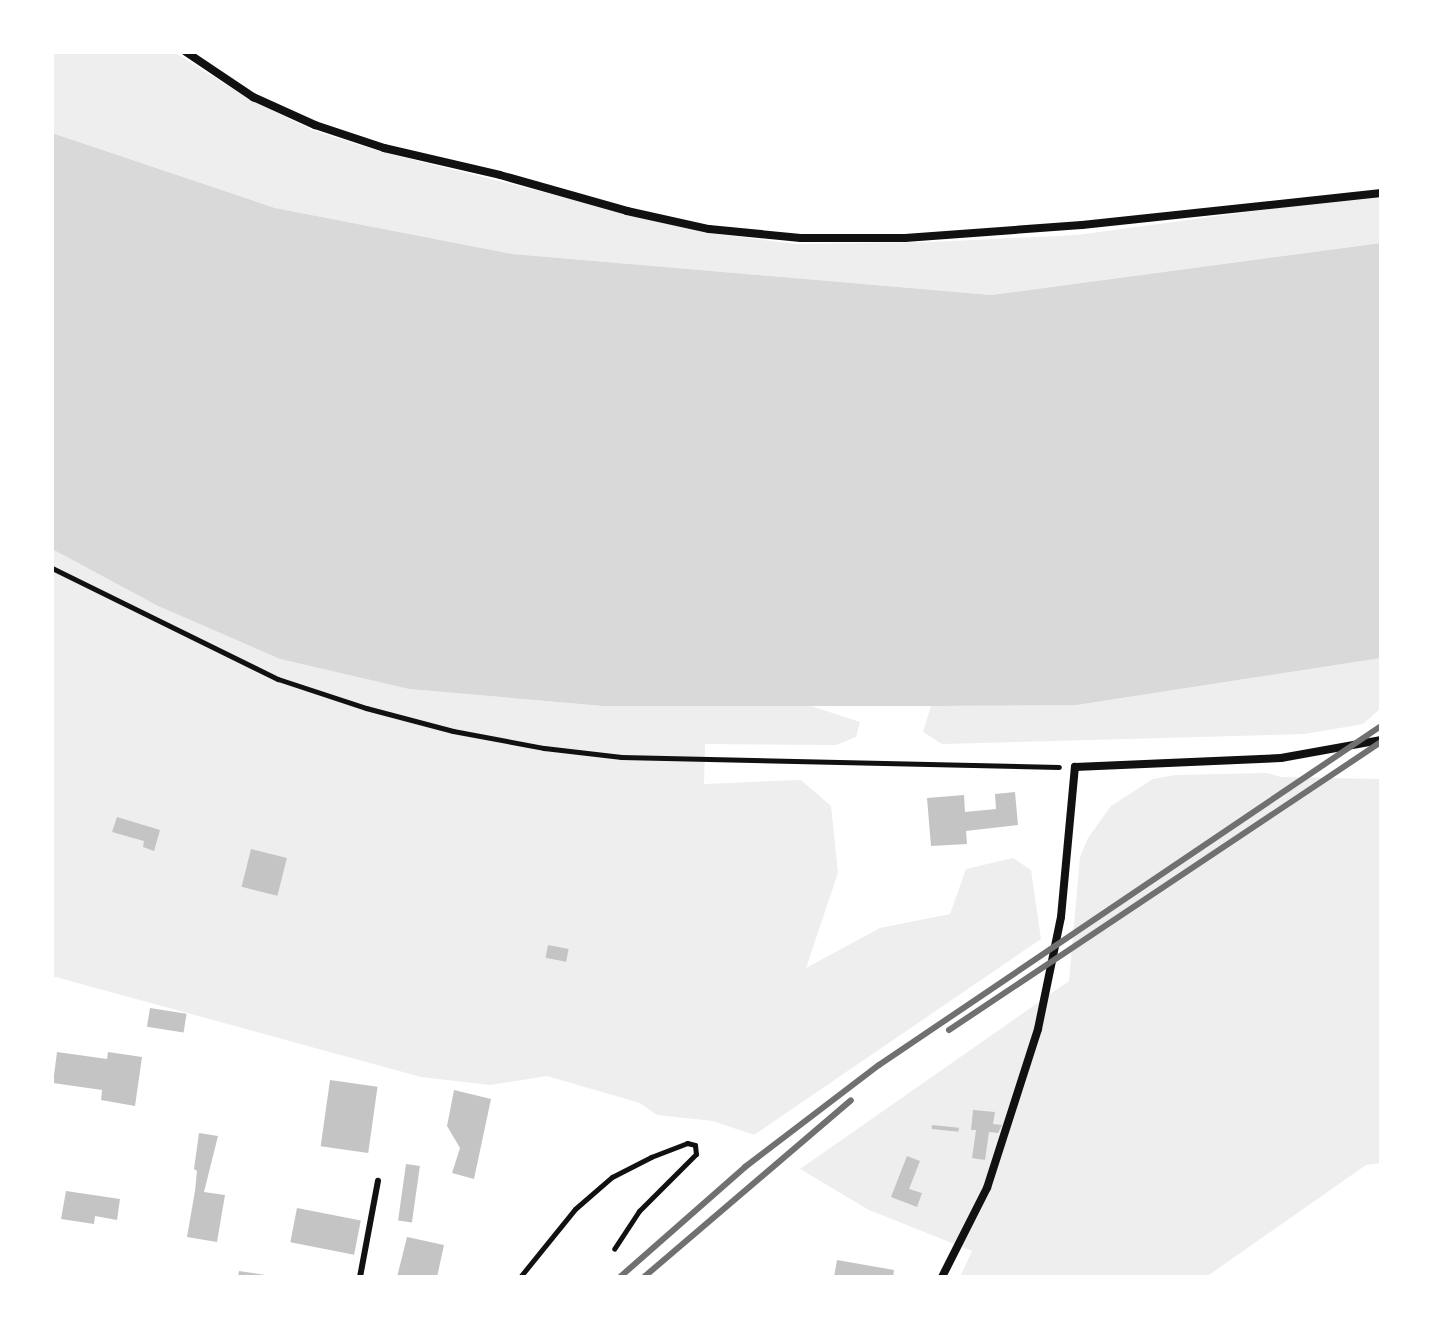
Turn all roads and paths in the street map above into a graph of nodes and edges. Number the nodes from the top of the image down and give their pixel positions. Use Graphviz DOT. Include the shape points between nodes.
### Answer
graph roads {
  1 [pos="186,52"];
  2 [pos="1381,193"];
  3 [pos="52,568"];
  4 [pos="1381,740"];
  5 [pos="1075,767"];
  6 [pos="378,1181"];
  7 [pos="614,1249"];
  8 [pos="360,1277"];
  9 [pos="520,1277"];
  10 [pos="942,1277"];
  1 -- 2 [label="street" via="253,97 315,125 384,148 709,229 801,238 905,238"];
  3 -- 5 [label="path" via="278,679 453,731 621,757"];
  4 -- 5 [label="street" via="1281,758"];
  5 -- 10 [label="street" via="1061,917 1038,1029 987,1188"];
  6 -- 8 [label="lane"];
  7 -- 9 [label="path" via="639,1211 696,1154 695,1145 687,1143 612,1177 575,1209"];
}
